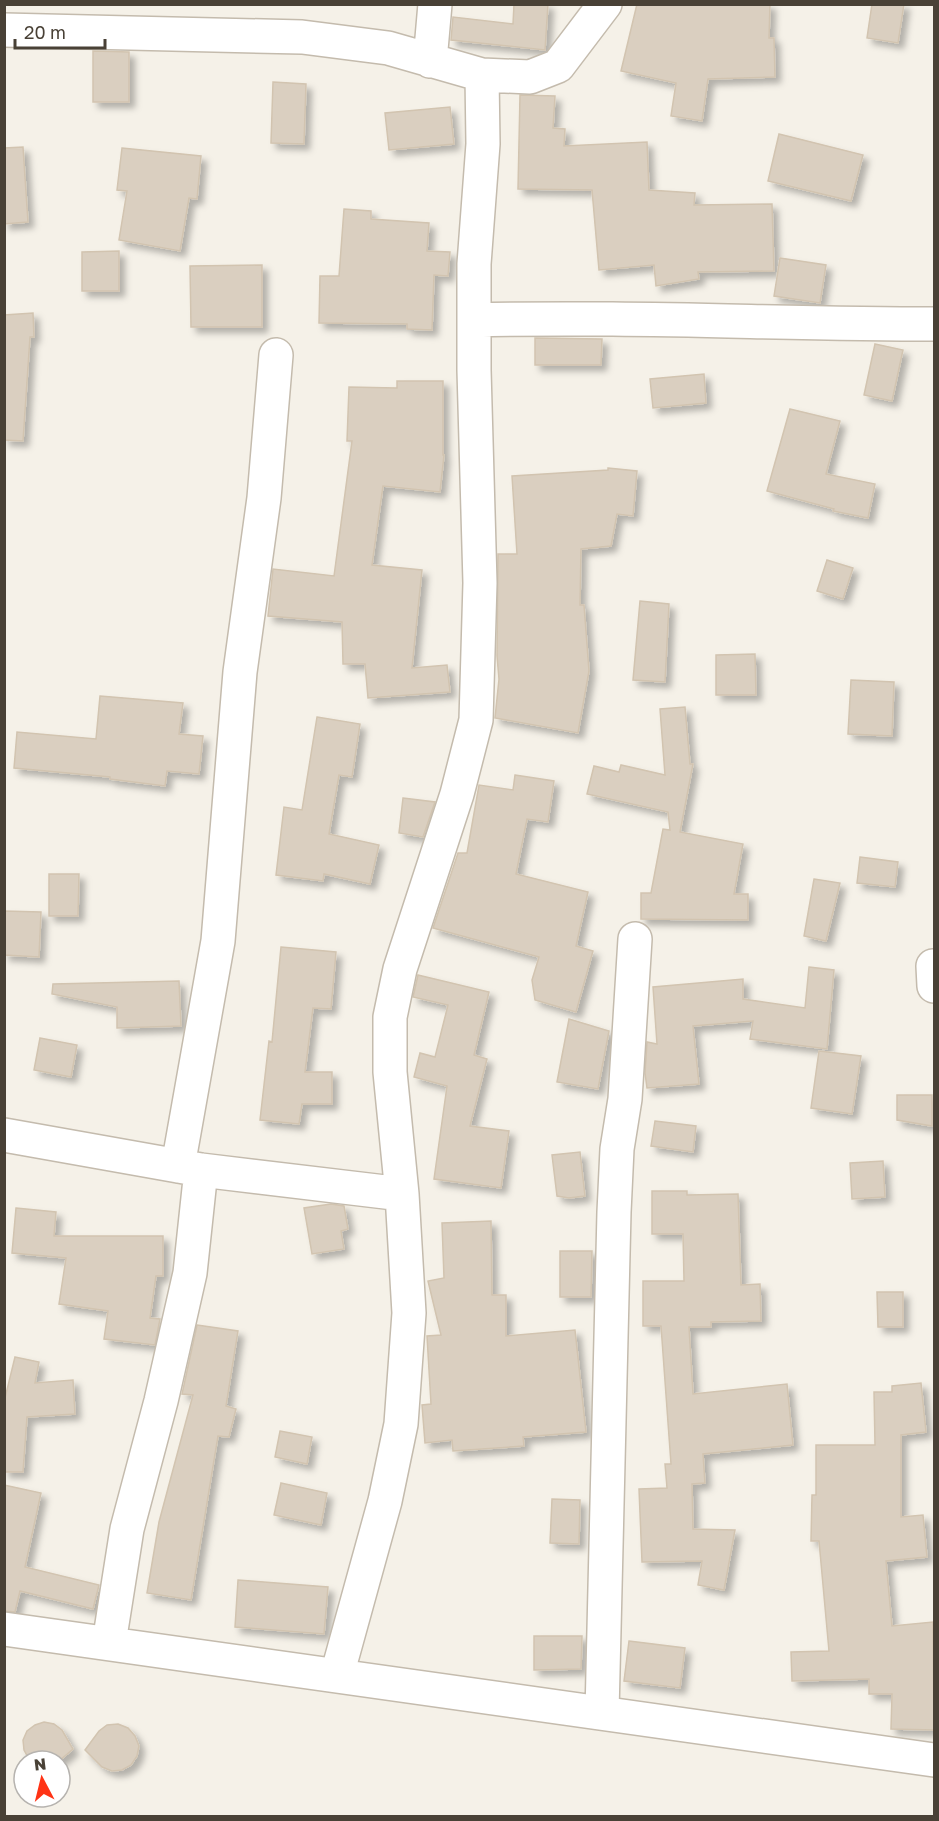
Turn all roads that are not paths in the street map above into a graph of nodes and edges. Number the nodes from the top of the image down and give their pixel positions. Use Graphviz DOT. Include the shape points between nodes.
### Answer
graph roads {
  1 [pos="435,4"];
  2 [pos="605,4"];
  3 [pos="4,30"];
  4 [pos="430,61"];
  5 [pos="482,75"];
  6 [pos="474,320"];
  7 [pos="934,324"];
  8 [pos="276,355"];
  9 [pos="635,939"];
  10 [pos="4,1135"];
  11 [pos="190,1168"];
  12 [pos="402,1194"];
  13 [pos="4,1629"];
  14 [pos="109,1643"];
  15 [pos="337,1675"];
  16 [pos="602,1713"];
  17 [pos="934,1760"];
  1 -- 4 [label="street"];
  2 -- 5 [label="street" via="558,66 530,76"];
  3 -- 4 [label="street" via="302,37 388,48"];
  4 -- 5 [label="street"];
  5 -- 6 [label="street" via="483,144"];
  6 -- 7 [label="street"];
  6 -- 12 [label="street" via="480,583 476,720 457,794 400,969 390,1017 390,1072"];
  8 -- 11 [label="street" via="264,498 240,672 219,941"];
  9 -- 16 [label="street" via="614,1212"];
  10 -- 11 [label="street"];
  11 -- 12 [label="street"];
  11 -- 14 [label="street" via="190,1273 127,1529"];
  12 -- 15 [label="street" via="409,1313 401,1424 385,1501"];
  13 -- 14 [label="street"];
  14 -- 15 [label="street"];
  15 -- 16 [label="street"];
  16 -- 17 [label="street"];
}
